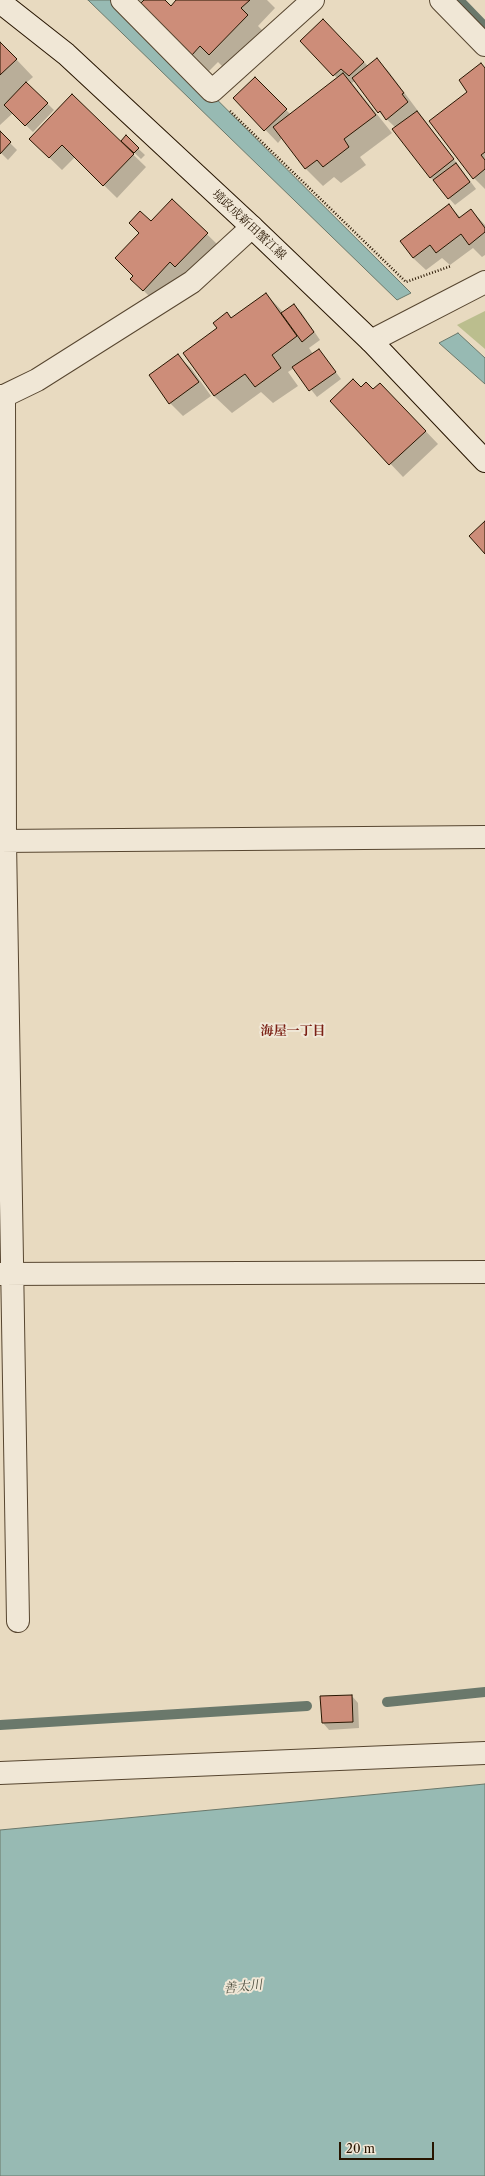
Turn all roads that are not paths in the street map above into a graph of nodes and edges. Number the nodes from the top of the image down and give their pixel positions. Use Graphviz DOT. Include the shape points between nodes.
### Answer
graph roads {
  1 [pos="122,0"];
  2 [pos="312,0"];
  3 [pos="441,0"];
  4 [pos="0,2"];
  5 [pos="485,46"];
  6 [pos="252,227"];
  7 [pos="485,282"];
  8 [pos="371,341"];
  9 [pos="2,396"];
  10 [pos="485,461"];
  11 [pos="485,837"];
  12 [pos="3,841"];
  13 [pos="485,1272"];
  14 [pos="6,1274"];
  15 [pos="18,1621"];
  16 [pos="485,1753"];
  17 [pos="0,1773"];
  1 -- 2 [label="street" via="212,91"];
  3 -- 5 [label="street"];
  4 -- 6 [label="street, 境政成新田蟹江線" via="66,54"];
  6 -- 8 [label="street, 境政成新田蟹江線"];
  6 -- 9 [label="street" via="192,282 37,380"];
  7 -- 8 [label="street"];
  8 -- 10 [label="street, 境政成新田蟹江線"];
  9 -- 12 [label="street"];
  11 -- 12 [label="street"];
  12 -- 14 [label="street"];
  13 -- 14 [label="street"];
  14 -- 15 [label="street"];
  16 -- 17 [label="street"];
}
